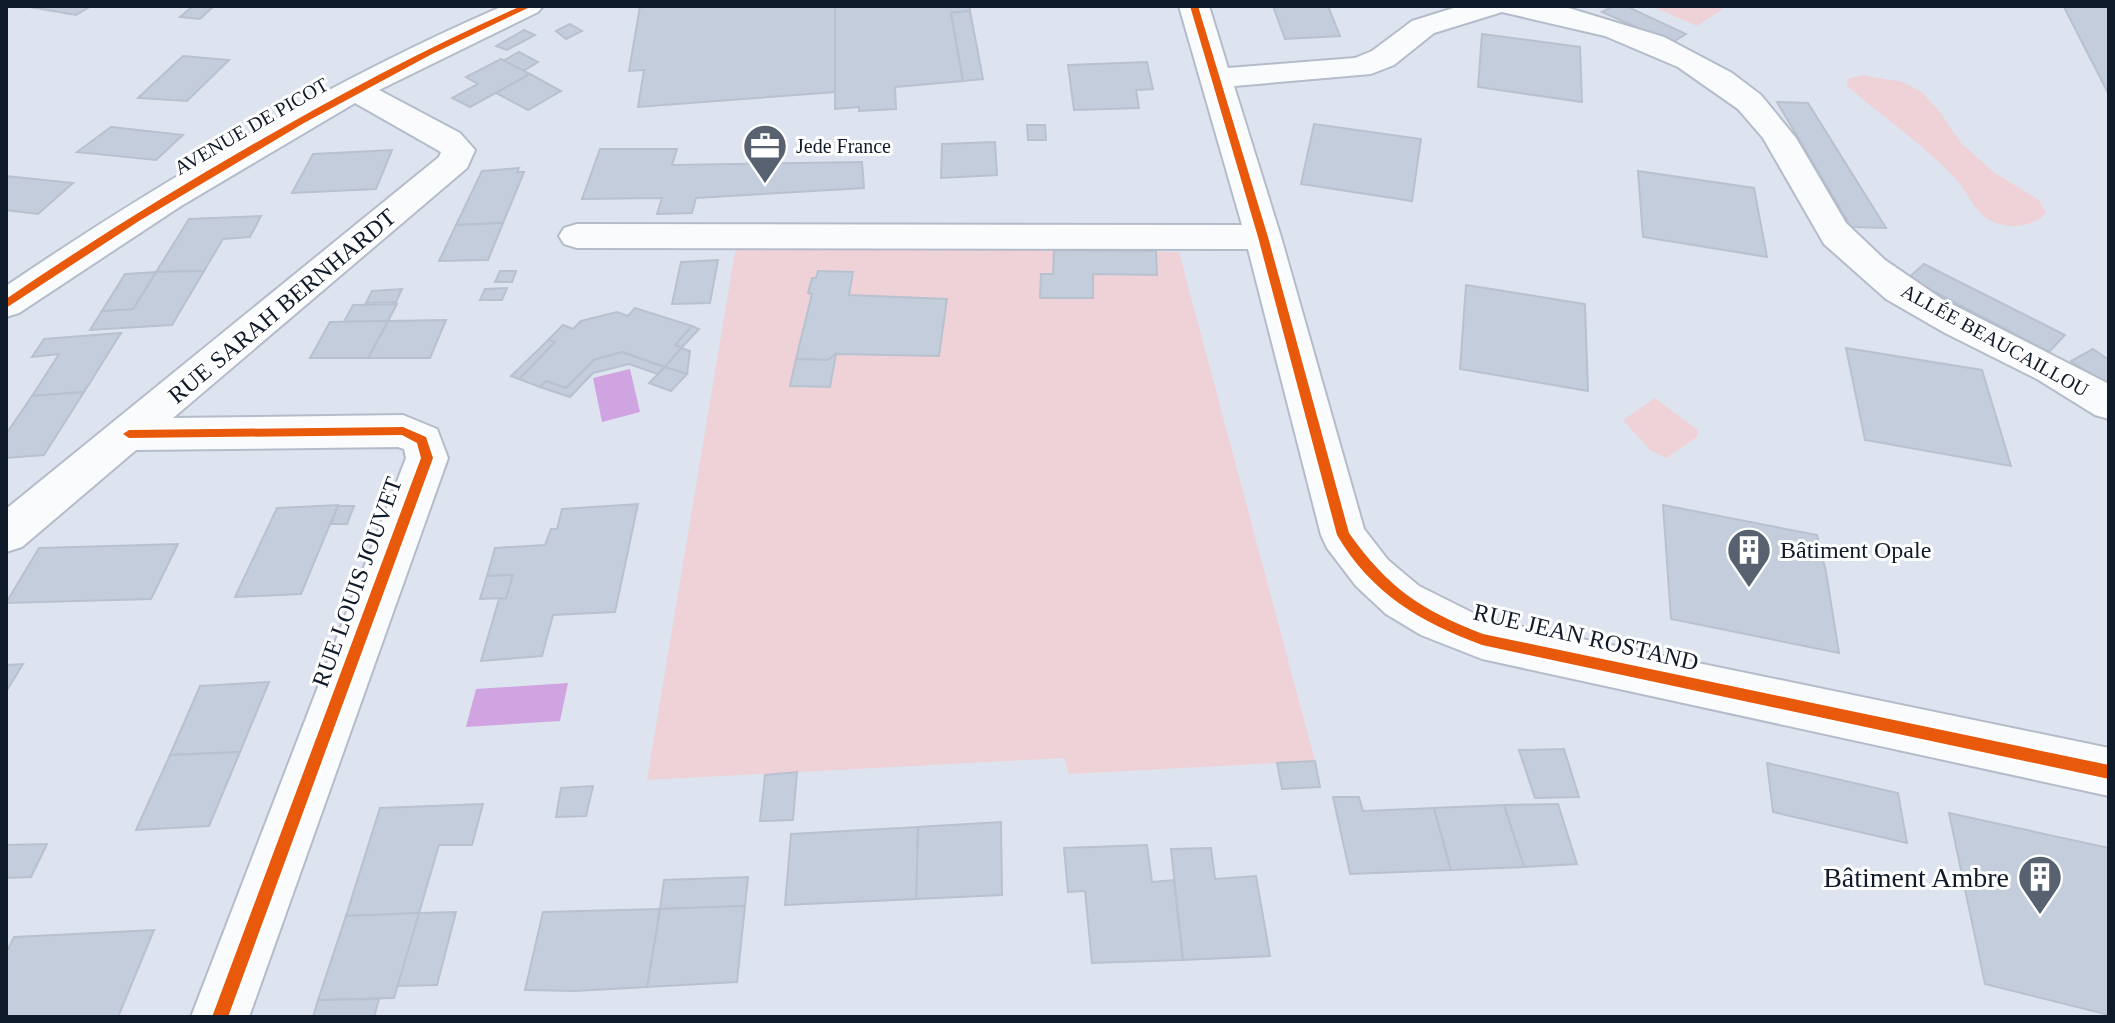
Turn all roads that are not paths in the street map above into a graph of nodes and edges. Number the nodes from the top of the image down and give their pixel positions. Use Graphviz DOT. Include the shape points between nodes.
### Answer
graph roads {
  1 [pos="528,6"];
  2 [pos="1194,6"];
  3 [pos="1491,6"];
  4 [pos="1512,6"];
  5 [pos="1214,78"];
  6 [pos="354,90"];
  7 [pos="577,236"];
  8 [pos="1263,237"];
  9 [pos="6,304"];
  10 [pos="2109,404"];
  11 [pos="129,434"];
  12 [pos="6,534"];
  13 [pos="2109,772"];
  14 [pos="220,1017"];
  1 -- 6 [label="street, AVENUE DE PICOT"];
  2 -- 5 [label="street, RUE JEAN ROSTAND"];
  3 -- 5 [label="street" via="1423,27 1383,58 1360,67"];
  4 -- 10 [label="street, ALLÉE BEAUCAILLOU" via="1627,32 1709,74 1771,125 1830,227 1874,270 1952,320 2074,379"];
  5 -- 8 [label="street, RUE JEAN ROSTAND"];
  6 -- 9 [label="street, AVENUE DE PICOT" via="135,216"];
  6 -- 11 [label="street, RUE SARAH BERNHARDT" via="448,140 458,150 455,161"];
  7 -- 8 [label="street"];
  8 -- 13 [label="street, RUE JEAN ROSTAND" via="1343,535 1367,571 1414,610 1482,639"];
  11 -- 12 [label="street, RUE SARAH BERNHARDT"];
  11 -- 14 [label="street, RUE LOUIS JOUVET" via="403,431 422,440 427,458"];
}
